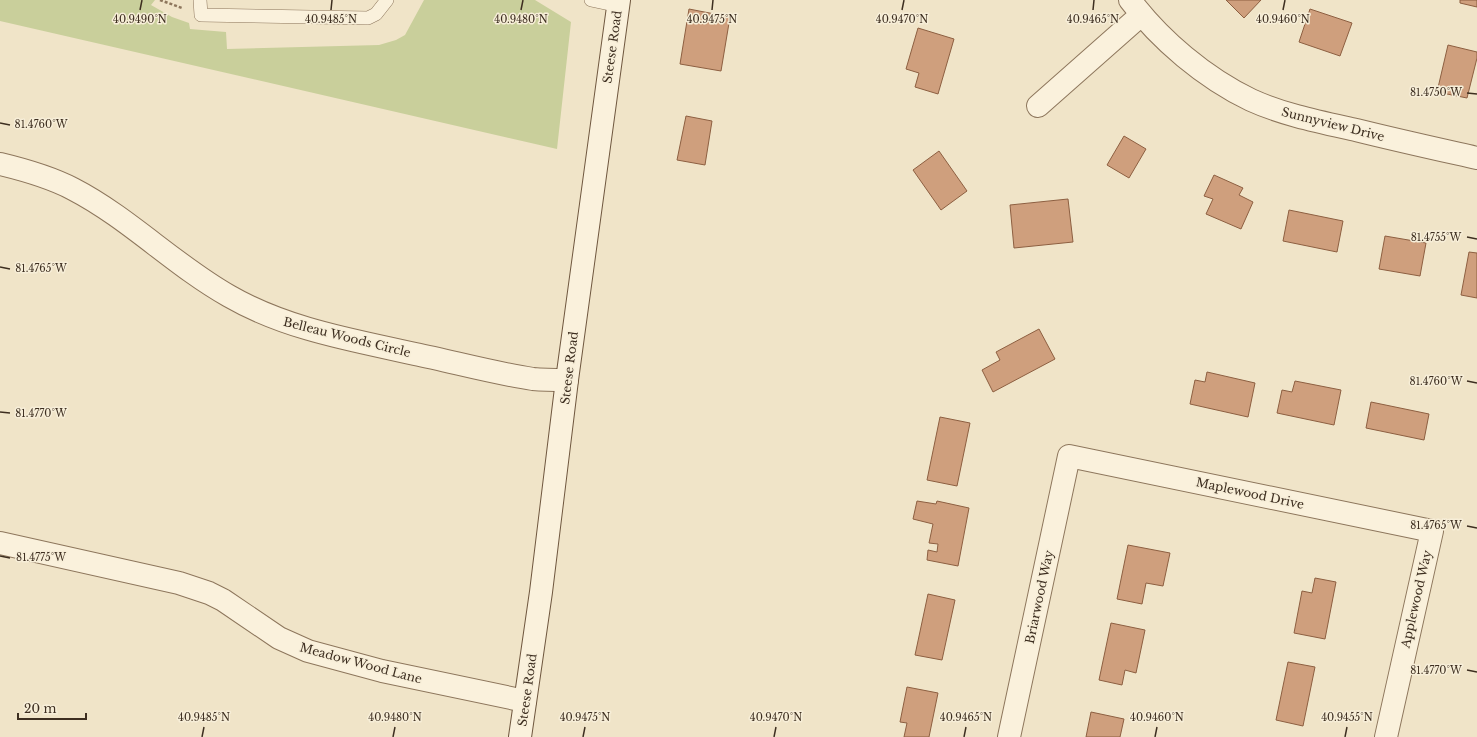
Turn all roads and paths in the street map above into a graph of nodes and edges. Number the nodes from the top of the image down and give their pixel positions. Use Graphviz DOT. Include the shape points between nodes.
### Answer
graph roads {
  1 [pos="200,0"];
  2 [pos="387,0"];
  3 [pos="591,0"];
  4 [pos="619,3"];
  5 [pos="1136,8"];
  6 [pos="1038,106"];
  7 [pos="1477,158"];
  8 [pos="0,164"];
  9 [pos="567,380"];
  10 [pos="1069,456"];
  11 [pos="1432,531"];
  12 [pos="0,543"];
  13 [pos="524,701"];
  14 [pos="520,737"];
  15 [pos="1009,737"];
  16 [pos="1386,737"];
  1 -- 2 [label="lane" via="201,15 368,18 376,14"];
  3 -- 4 [label="lane"];
  4 -- 9 [label="street, Steese Road"];
  5 -- 6 [label="street"];
  5 -- 7 [label="street, Sunnyview Drive" via="1182,55 1218,81 1251,100 1291,116"];
  8 -- 9 [label="street, Belleau Woods Circle" via="42,176 73,189 140,232 213,286 280,321 489,370 534,379"];
  9 -- 13 [label="street, Steese Road" via="541,592"];
  10 -- 11 [label="street, Maplewood Drive"];
  10 -- 15 [label="street, Briarwood Way"];
  11 -- 16 [label="street, Applewood Way"];
  12 -- 13 [label="street, Meadow Wood Lane" via="179,583 209,593 278,638 308,651 382,671"];
  13 -- 14 [label="street, Steese Road"];
}
